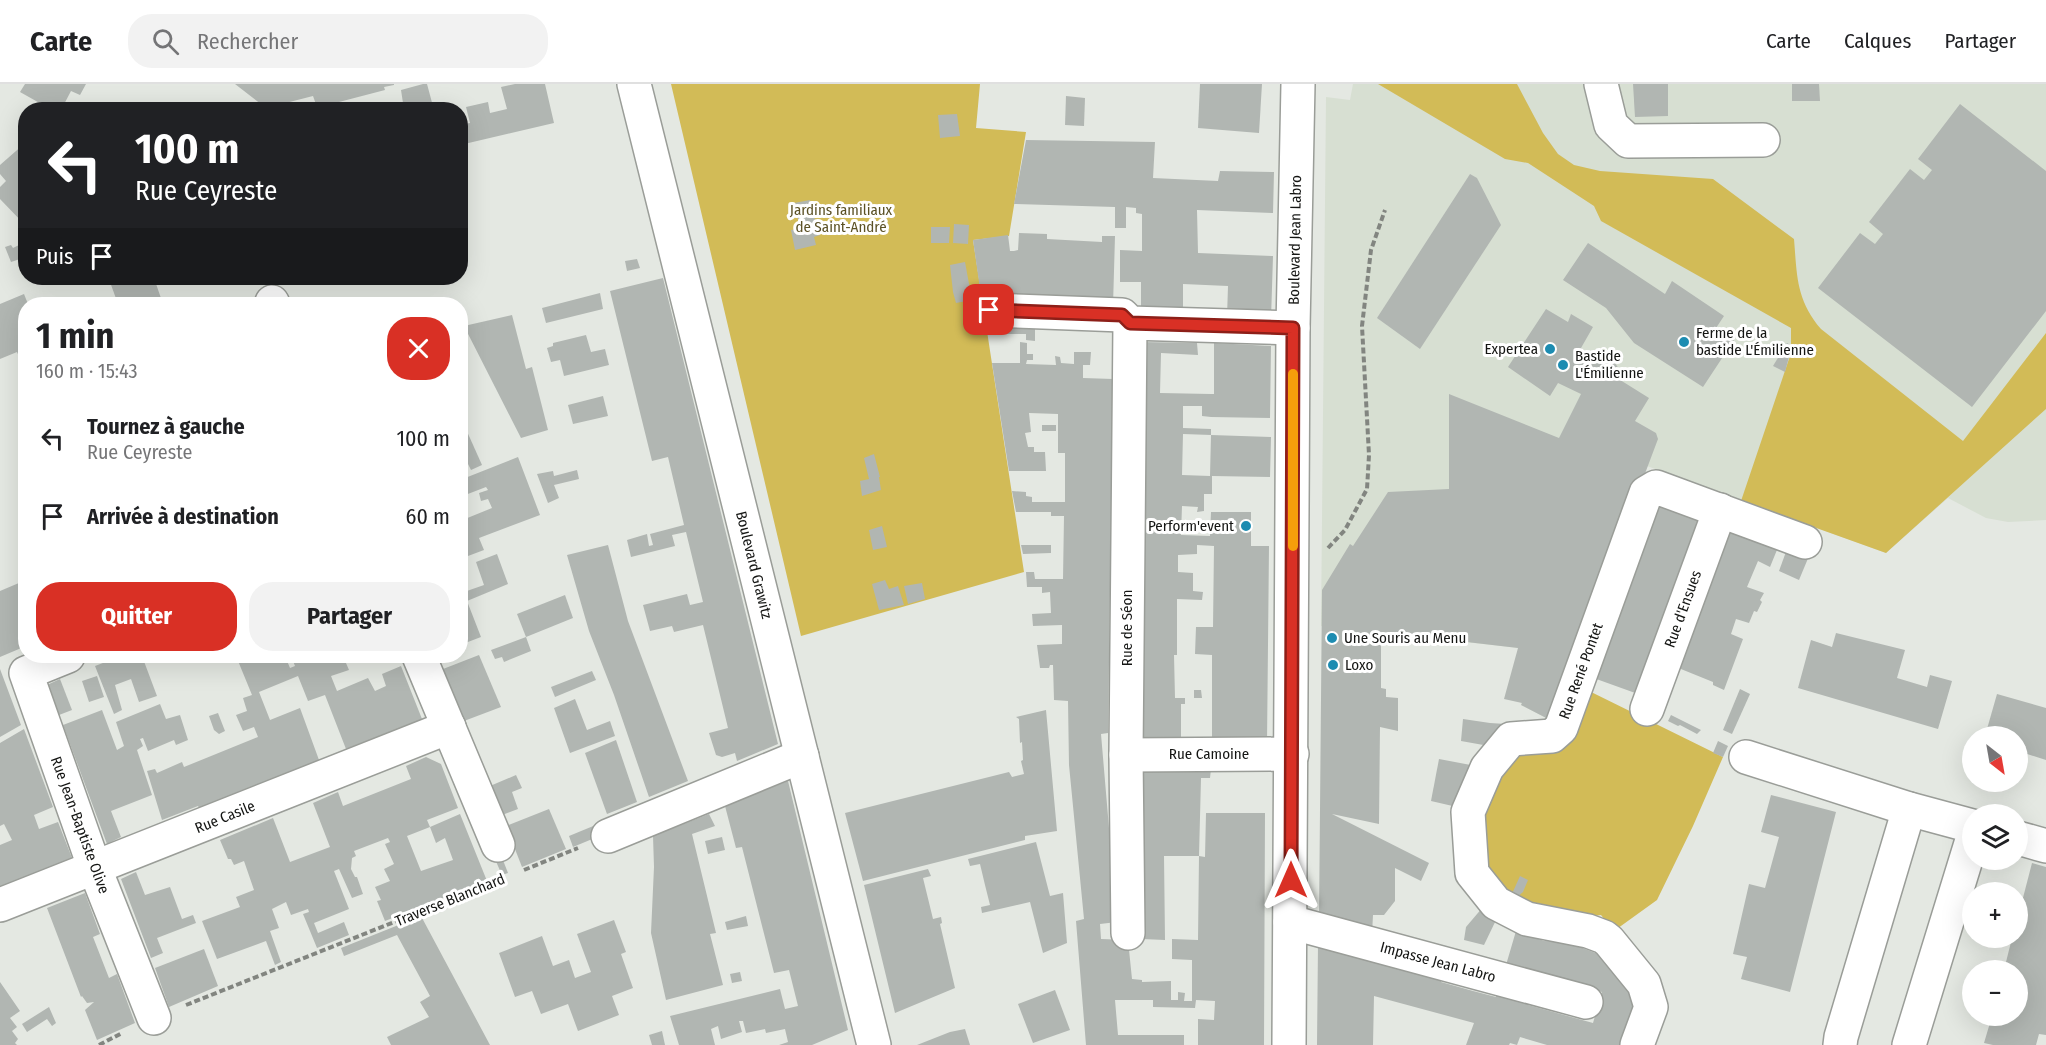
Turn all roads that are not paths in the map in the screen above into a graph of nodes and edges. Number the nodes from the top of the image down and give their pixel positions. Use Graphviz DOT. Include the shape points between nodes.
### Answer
graph roads {
  1 [pos="634,84"];
  2 [pos="1298,84"];
  3 [pos="1601,84"];
  4 [pos="1763,140"];
  5 [pos="989,310"];
  6 [pos="1130,323"];
  7 [pos="1293,328"];
  8 [pos="1720,510"];
  9 [pos="1805,542"];
  10 [pos="51,663"];
  11 [pos="422,663"];
  12 [pos="1647,709"];
  13 [pos="449,727"];
  14 [pos="1292,754"];
  15 [pos="1126,755"];
  16 [pos="802,756"];
  17 [pos="1746,757"];
  18 [pos="1909,809"];
  19 [pos="1962,823"];
  20 [pos="608,836"];
  21 [pos="2028,841"];
  22 [pos="498,845"];
  23 [pos="2046,846"];
  24 [pos="95,869"];
  25 [pos="1963,870"];
  26 [pos="0,905"];
  27 [pos="1290,922"];
  28 [pos="1128,933"];
  29 [pos="1586,1002"];
  30 [pos="154,1018"];
  31 [pos="867,1043"];
  32 [pos="1289,1045"];
  33 [pos="1637,1045"];
  34 [pos="1840,1045"];
  35 [pos="1909,1045"];
  1 -- 16 [label="street, Boulevard Grawitz"];
  2 -- 7 [label="street, Boulevard Jean Labro"];
  3 -- 4 [label="street" via="1611,125 1628,141"];
  5 -- 6 [label="street" via="1122,315"];
  6 -- 7 [label="street"];
  6 -- 15 [label="street, Rue de Séon"];
  7 -- 14 [label="street, Boulevard Jean Labro"];
  8 -- 9 [label="street, Rue René Pontet"];
  8 -- 12 [label="street, Rue d'Ensues"];
  8 -- 33 [label="street, Rue René Pontet" via="1656,487 1646,493 1561,728 1552,736 1511,739 1487,768 1468,812 1472,873 1496,903 1527,919 1604,937 1644,984 1651,1007"];
  10 -- 24 [label="street, Rue Jean-Baptiste Olive" via="26,673"];
  11 -- 13 [label="street"];
  13 -- 22 [label="street"];
  13 -- 24 [label="street, Rue Casile"];
  14 -- 15 [label="street, Rue Camoine"];
  14 -- 27 [label="street, Boulevard Jean Labro"];
  15 -- 28 [label="street, Rue de Séon"];
  16 -- 20 [label="street"];
  16 -- 31 [label="street, Boulevard Grawitz"];
  17 -- 18 [label="street"];
  18 -- 19 [label="street"];
  18 -- 34 [label="street"];
  21 -- 23 [label="street"];
  24 -- 26 [label="street, Rue Casile"];
  24 -- 30 [label="street, Rue Jean-Baptiste Olive"];
  25 -- 35 [label="street"];
  27 -- 29 [label="street, Impasse Jean Labro"];
  27 -- 32 [label="street, Boulevard Jean Labro"];
}
